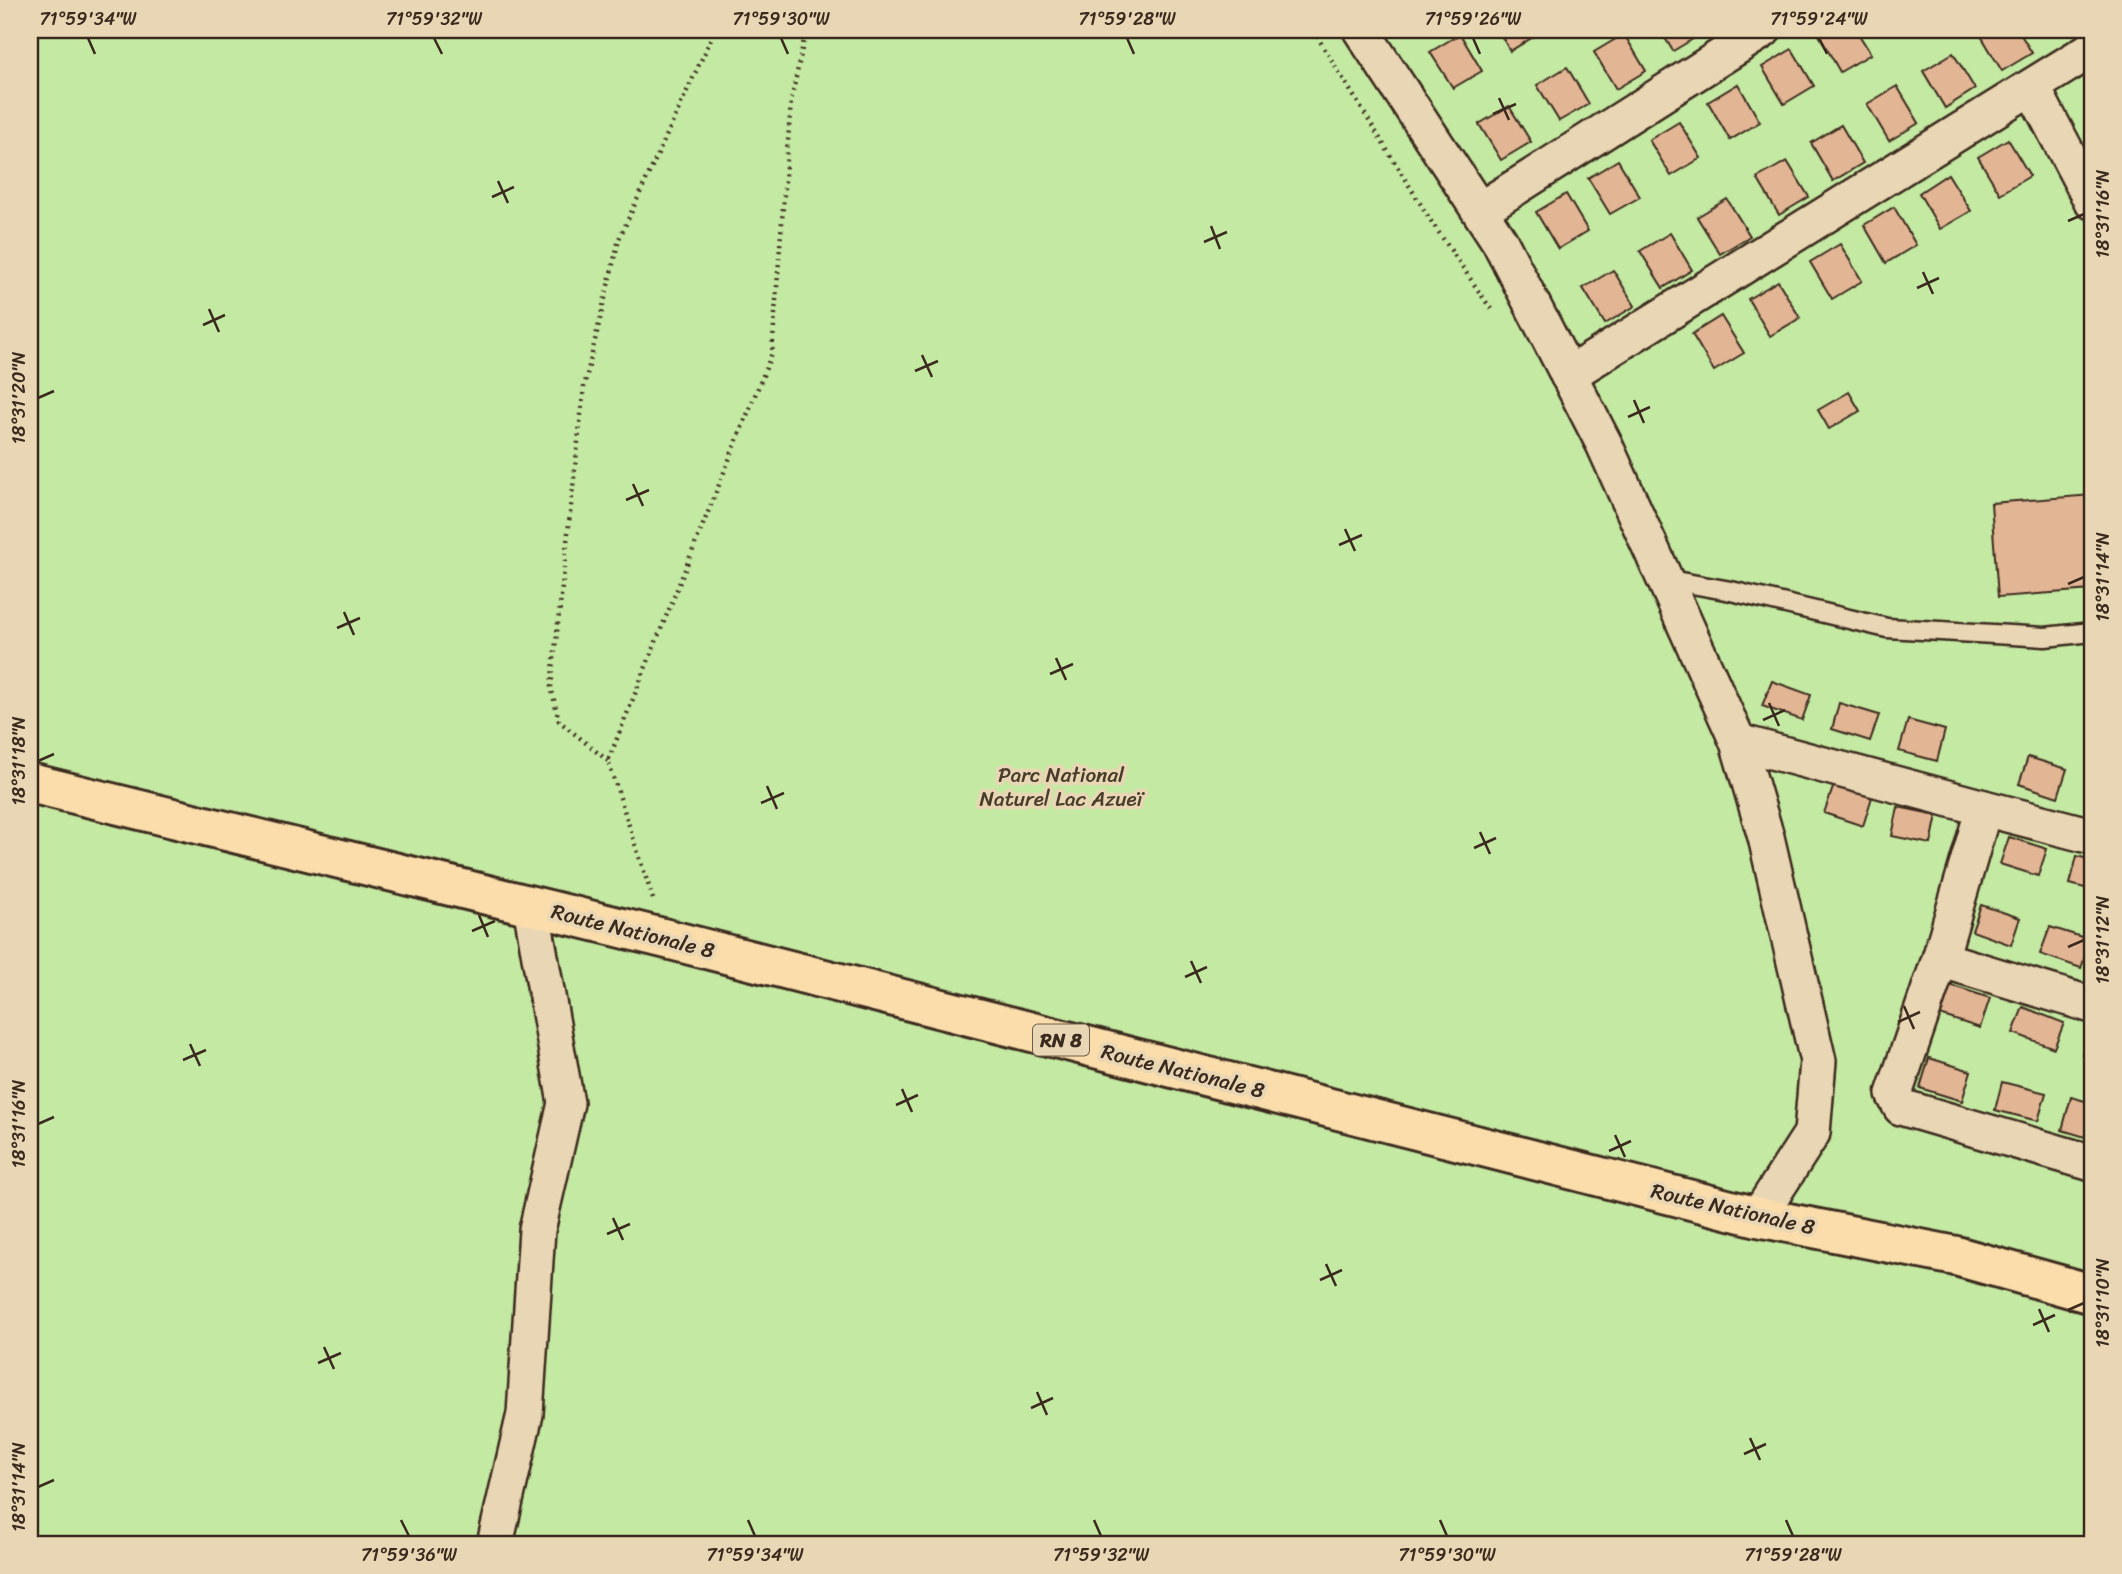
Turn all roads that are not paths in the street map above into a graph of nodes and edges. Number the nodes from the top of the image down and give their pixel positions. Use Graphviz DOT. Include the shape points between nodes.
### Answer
graph roads {
  1 [pos="1763,30"];
  2 [pos="1377,35"];
  3 [pos="2092,49"];
  4 [pos="2032,87"];
  5 [pos="2092,201"];
  6 [pos="1480,210"];
  7 [pos="1568,375"];
  8 [pos="1664,579"];
  9 [pos="2092,632"];
  10 [pos="1738,742"];
  11 [pos="30,783"];
  12 [pos="1984,808"];
  13 [pos="2092,836"];
  14 [pos="531,906"];
  15 [pos="1940,959"];
  16 [pos="2092,1005"];
  17 [pos="2092,1163"];
  18 [pos="1758,1217"];
  19 [pos="2092,1294"];
  20 [pos="495,1544"];
  1 -- 6 [label="street"];
  2 -- 6 [label="street"];
  3 -- 4 [label="street"];
  4 -- 5 [label="street"];
  4 -- 7 [label="street"];
  6 -- 7 [label="street"];
  7 -- 8 [label="street"];
  8 -- 9 [label="lane" via="1887,628 2045,637"];
  8 -- 10 [label="street"];
  10 -- 12 [label="street"];
  10 -- 18 [label="street" via="1766,836 1818,1061 1812,1133"];
  11 -- 14 [label="main road, Route Nationale 8 / RN 8"];
  12 -- 13 [label="street"];
  12 -- 15 [label="street"];
  14 -- 18 [label="main road, Route Nationale 8 / RN 8"];
  14 -- 20 [label="street" via="566,1103 537,1230 525,1414"];
  15 -- 16 [label="street"];
  15 -- 17 [label="street" via="1894,1094 1901,1107"];
  18 -- 19 [label="main road, Route Nationale 8 / RN 8" via="1956,1256"];
}
